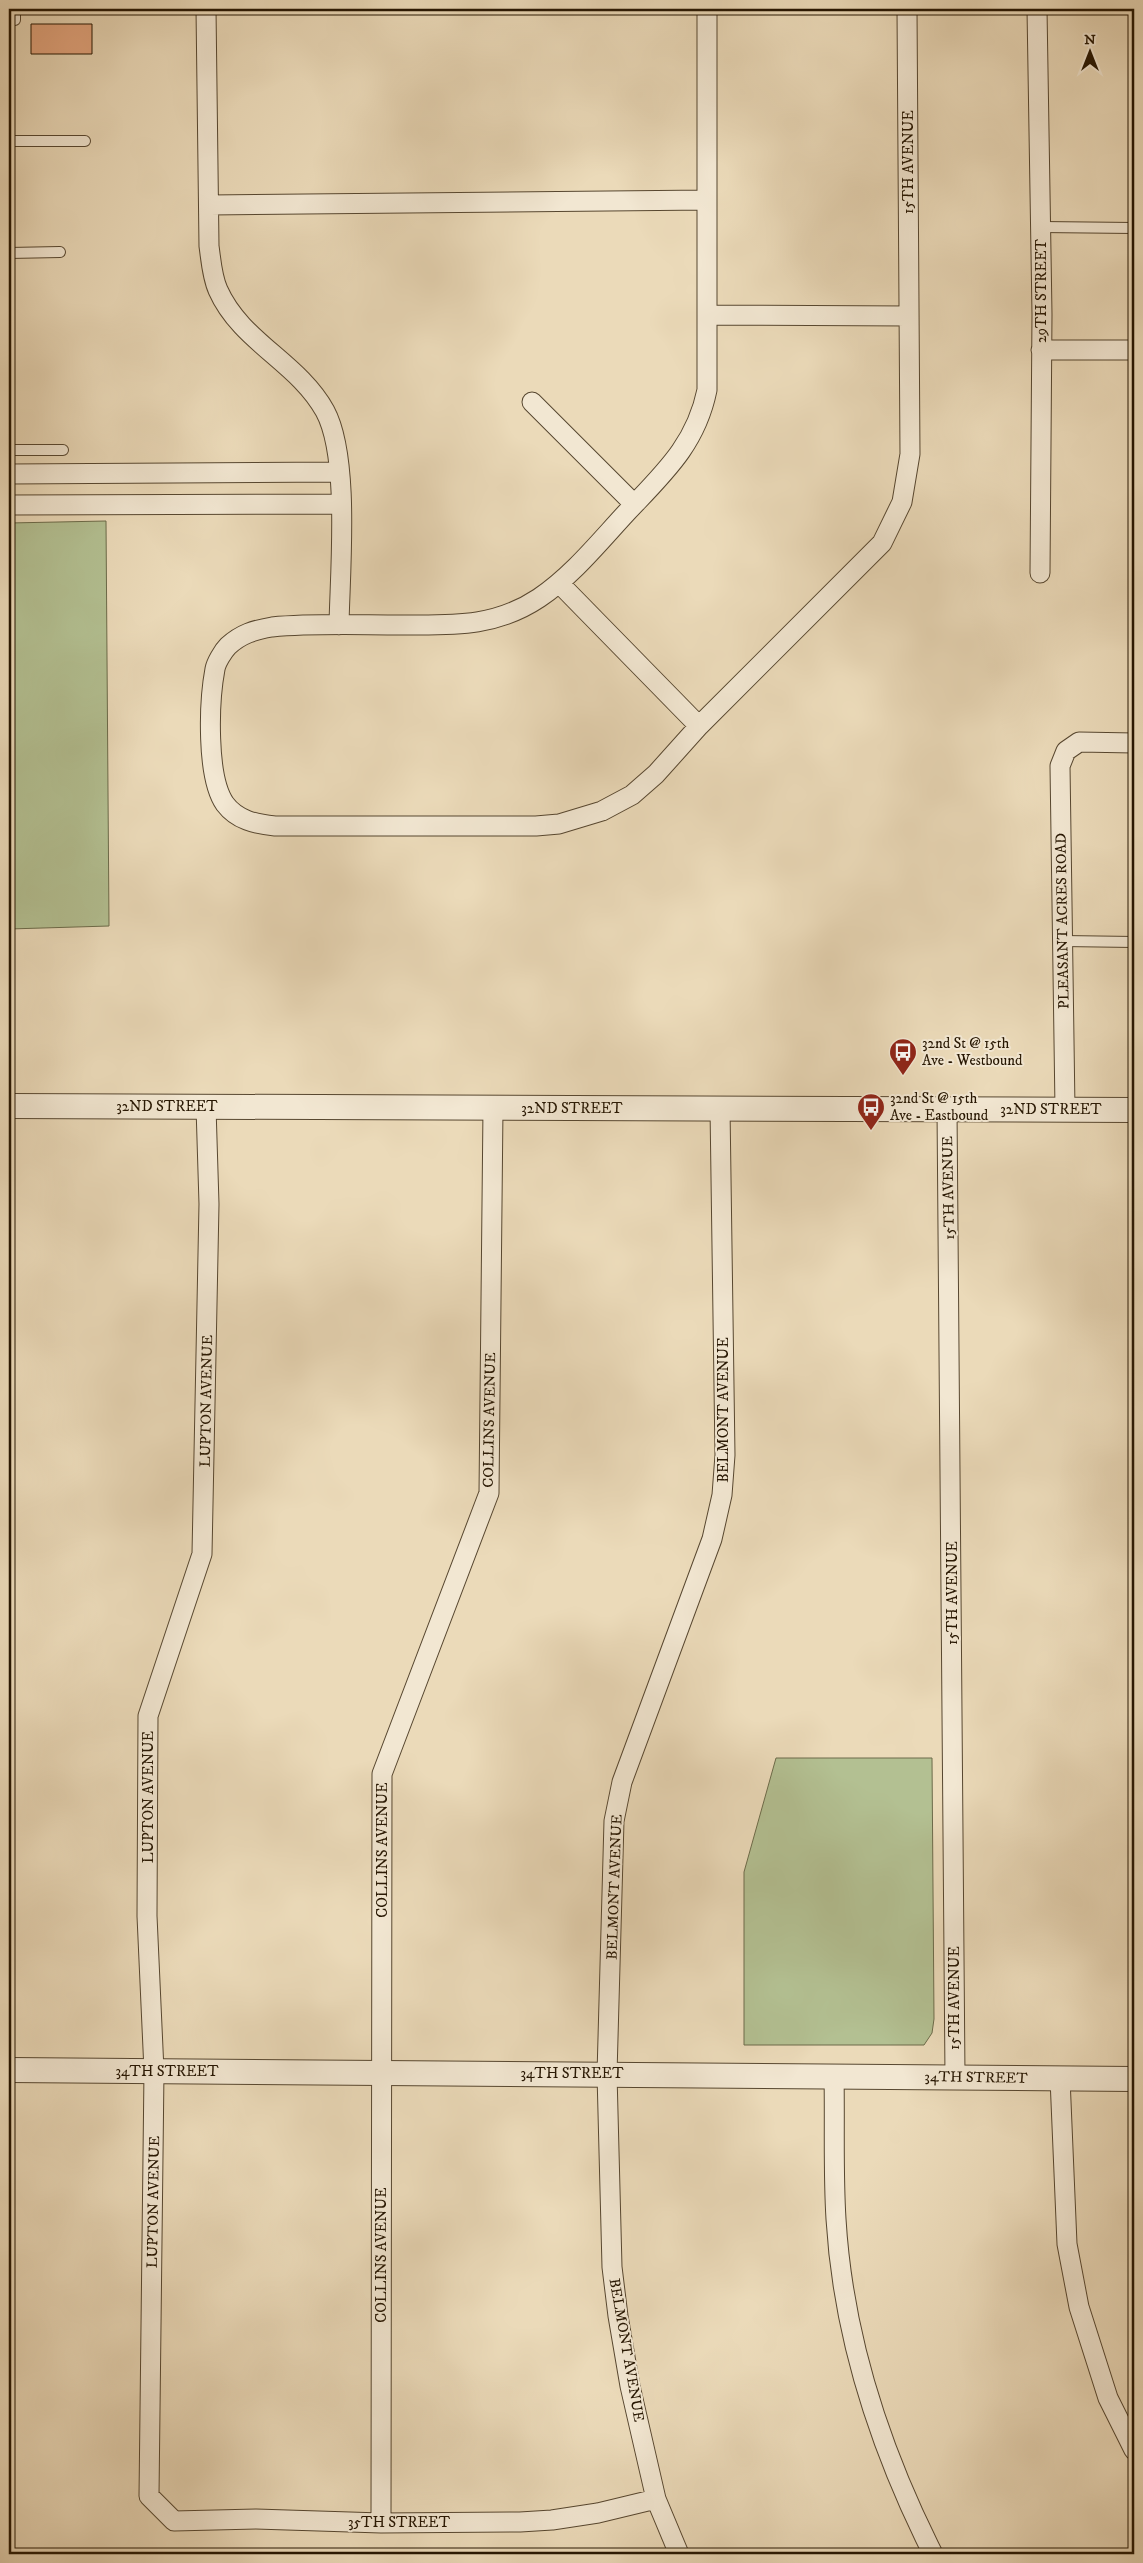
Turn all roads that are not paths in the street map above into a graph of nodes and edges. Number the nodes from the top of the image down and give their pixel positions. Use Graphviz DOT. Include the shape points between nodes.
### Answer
graph roads {
  1 [pos="14,9"];
  2 [pos="206,9"];
  3 [pos="708,9"];
  4 [pos="907,9"];
  5 [pos="1037,9"];
  6 [pos="9,20"];
  7 [pos="9,140"];
  8 [pos="86,141"];
  9 [pos="707,200"];
  10 [pos="210,205"];
  11 [pos="1041,227"];
  12 [pos="1134,228"];
  13 [pos="60,252"];
  14 [pos="9,253"];
  15 [pos="709,316"];
  16 [pos="909,316"];
  17 [pos="1041,350"];
  18 [pos="1134,350"];
  19 [pos="532,402"];
  20 [pos="9,450"];
  21 [pos="63,450"];
  22 [pos="339,472"];
  23 [pos="9,474"];
  24 [pos="340,504"];
  25 [pos="634,504"];
  26 [pos="9,506"];
  27 [pos="1040,573"];
  28 [pos="559,583"];
  29 [pos="339,625"];
  30 [pos="700,726"];
  31 [pos="1134,743"];
  32 [pos="1063,941"];
  33 [pos="1134,942"];
  34 [pos="9,1106"];
  35 [pos="206,1107"];
  36 [pos="493,1108"];
  37 [pos="720,1108"];
  38 [pos="948,1109"];
  39 [pos="1065,1109"];
  40 [pos="1134,1110"];
  41 [pos="9,2070"];
  42 [pos="154,2071"];
  43 [pos="381,2072"];
  44 [pos="607,2074"];
  45 [pos="834,2075"];
  46 [pos="954,2076"];
  47 [pos="1060,2078"];
  48 [pos="1134,2079"];
  49 [pos="1134,2450"];
  50 [pos="149,2496"];
  51 [pos="656,2499"];
  52 [pos="381,2523"];
  53 [pos="679,2554"];
  54 [pos="932,2554"];
  1 -- 6 [label="lane" via="15,20"];
  2 -- 10 [label="street"];
  3 -- 9 [label="street, 15TH AVENUE"];
  4 -- 16 [label="street, 15TH AVENUE"];
  5 -- 11 [label="street, 29TH STREET"];
  7 -- 8 [label="lane"];
  9 -- 10 [label="street"];
  9 -- 15 [label="street, 15TH AVENUE"];
  10 -- 22 [label="street" via="210,246 217,289 232,317 306,384 326,412 338,450"];
  11 -- 12 [label="lane"];
  11 -- 17 [label="street, 29TH STREET"];
  13 -- 14 [label="lane"];
  15 -- 16 [label="street"];
  15 -- 25 [label="street, 15TH AVENUE" via="707,390 698,423 684,449"];
  16 -- 30 [label="street, 15TH AVENUE" via="910,454 905,492 895,519 872,554"];
  17 -- 18 [label="street"];
  17 -- 27 [label="street, 29TH STREET"];
  19 -- 25 [label="street"];
  20 -- 21 [label="lane"];
  22 -- 23 [label="street"];
  22 -- 24 [label="street"];
  24 -- 26 [label="street"];
  24 -- 29 [label="street"];
  25 -- 28 [label="street, 15TH AVENUE"];
  28 -- 29 [label="street, 15TH AVENUE" via="523,608 473,624"];
  28 -- 30 [label="street"];
  29 -- 30 [label="street, 15TH AVENUE" via="295,625 247,632 227,647 215,668 211,756 216,789 229,809 247,821 284,826 559,824 602,811 632,795"];
  31 -- 32 [label="street, PLEASANT ACRES ROAD" via="1079,742 1066,751 1060,766"];
  32 -- 33 [label="lane"];
  32 -- 39 [label="street, PLEASANT ACRES ROAD"];
  34 -- 35 [label="street, 32ND STREET"];
  35 -- 36 [label="street, 32ND STREET"];
  35 -- 42 [label="street, LUPTON AVENUE" via="208,1204 202,1554 148,1716 147,1916"];
  36 -- 37 [label="street, 32ND STREET"];
  36 -- 43 [label="street, COLLINS AVENUE" via="489,1493 382,1774"];
  37 -- 38 [label="street, 32ND STREET"];
  37 -- 44 [label="street, BELMONT AVENUE" via="725,1455 722,1496 712,1539 622,1782 614,1821"];
  38 -- 39 [label="street, 32ND STREET"];
  38 -- 46 [label="street, 15TH AVENUE"];
  39 -- 40 [label="street, 32ND STREET"];
  41 -- 42 [label="street, 34TH STREET"];
  42 -- 43 [label="street, 34TH STREET"];
  42 -- 50 [label="street, LUPTON AVENUE"];
  43 -- 44 [label="street, 34TH STREET"];
  43 -- 52 [label="street, COLLINS AVENUE"];
  44 -- 45 [label="street, 34TH STREET"];
  44 -- 51 [label="street, BELMONT AVENUE" via="609,2205 618,2316"];
  45 -- 46 [label="street, 34TH STREET"];
  45 -- 54 [label="street" via="836,2219 843,2286 867,2395 880,2436"];
  46 -- 47 [label="street, 34TH STREET"];
  47 -- 48 [label="street, 34TH STREET"];
  47 -- 49 [label="street" via="1067,2244 1079,2307 1108,2398"];
  50 -- 52 [label="street, 35TH STREET" via="174,2521 256,2519"];
  51 -- 52 [label="street, 35TH STREET" via="552,2520"];
  51 -- 53 [label="street, BELMONT AVENUE"];
}
